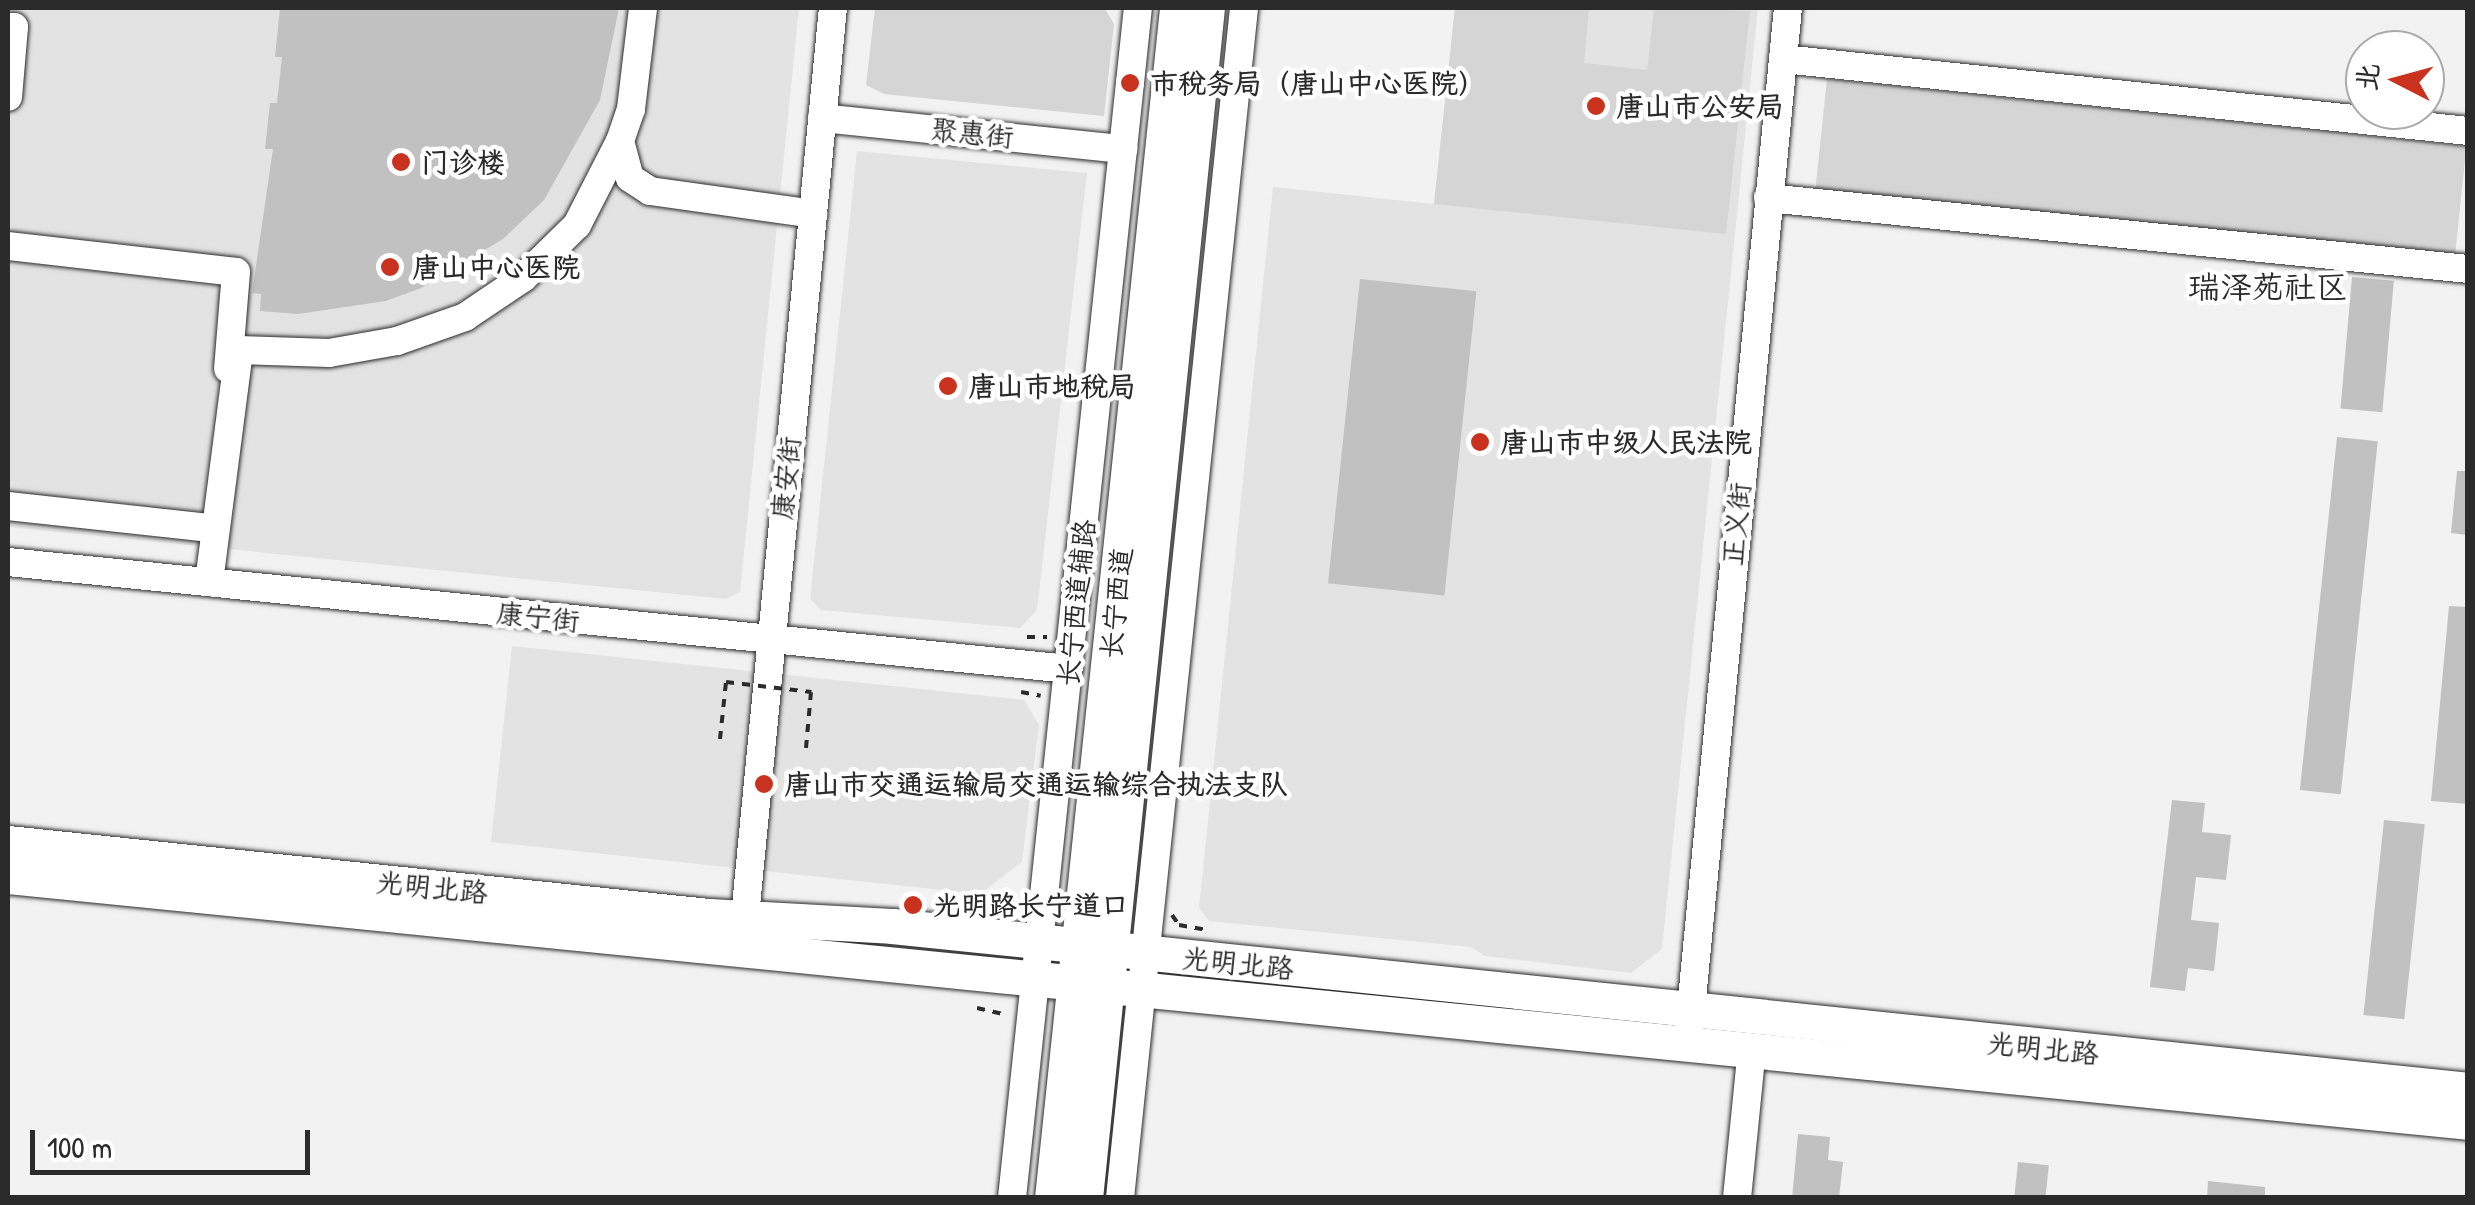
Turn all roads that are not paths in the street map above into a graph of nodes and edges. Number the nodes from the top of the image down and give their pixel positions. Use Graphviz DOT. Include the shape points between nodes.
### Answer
graph roads {
  1 [pos="643,8"];
  2 [pos="833,8"];
  3 [pos="1138,8"];
  4 [pos="1177,8"];
  5 [pos="1207,8"];
  6 [pos="1244,8"];
  7 [pos="1788,8"];
  8 [pos="13,20"];
  9 [pos="1782,58"];
  10 [pos="8,97"];
  11 [pos="822,118"];
  12 [pos="2468,131"];
  13 [pos="620,141"];
  14 [pos="1123,149"];
  15 [pos="606,170"];
  16 [pos="1768,198"];
  17 [pos="813,214"];
  18 [pos="8,246"];
  19 [pos="2468,269"];
  20 [pos="235,342"];
  21 [pos="8,506"];
  22 [pos="211,528"];
  23 [pos="8,562"];
  24 [pos="209,582"];
  25 [pos="769,640"];
  26 [pos="1069,669"];
  27 [pos="8,843"];
  28 [pos="8,876"];
  29 [pos="743,933"];
  30 [pos="1094,949"];
  31 [pos="1147,954"];
  32 [pos="1036,962"];
  33 [pos="1090,986"];
  34 [pos="1142,992"];
  35 [pos="1689,1027"];
  36 [pos="1752,1049"];
  37 [pos="2468,1090"];
  38 [pos="2468,1122"];
  39 [pos="1012,1198"];
  40 [pos="1052,1198"];
  41 [pos="1085,1198"];
  42 [pos="1120,1198"];
  43 [pos="1737,1198"];
  1 -- 13 [label="street" via="631,109"];
  2 -- 11 [label="street, 康安街"];
  3 -- 14 [label="street, 长宁西道辅路"];
  4 -- 30 [label="main road, 长宁西道"];
  5 -- 30 [label="main road, 长宁西道"];
  6 -- 31 [label="street"];
  7 -- 9 [label="street, 正义街"];
  8 -- 10 [label="street"];
  9 -- 12 [label="street"];
  9 -- 16 [label="street, 正义街"];
  11 -- 14 [label="street, 聚惠街"];
  11 -- 17 [label="street, 康安街"];
  13 -- 15 [label="street"];
  13 -- 17 [label="street" via="630,178 650,191"];
  14 -- 26 [label="street, 长宁西道辅路"];
  15 -- 17 [label="street" via="656,200"];
  15 -- 20 [label="street" via="519,260 461,298 360,331"];
  16 -- 19 [label="street"];
  16 -- 35 [label="street, 正义街"];
  17 -- 25 [label="street, 康安街"];
  18 -- 20 [label="street" via="228,268 238,279"];
  20 -- 22 [label="street"];
  20 -- 24 [label="street"];
  21 -- 22 [label="street"];
  22 -- 24 [label="street"];
  23 -- 24 [label="street, 康宁街"];
  24 -- 25 [label="street, 康宁街"];
  25 -- 26 [label="street, 康宁街"];
  25 -- 29 [label="street, 康安街"];
  26 -- 32 [label="street, 长宁西道辅路"];
  27 -- 29 [label="main road, 光明北路"];
  28 -- 29 [label="main road, 光明北路"];
  29 -- 32 [label="main road, 光明北路"];
  30 -- 31 [label="main road, 光明北路"];
  30 -- 32 [label="main road, 光明北路"];
  30 -- 33 [label="main road, 长宁西道"];
  31 -- 34 [label="street"];
  31 -- 35 [label="main road, 光明北路"];
  32 -- 33 [label="main road, 光明北路"];
  32 -- 39 [label="street, 长宁西道辅路"];
  33 -- 34 [label="main road, 光明北路"];
  33 -- 40 [label="main road, 长宁西道"];
  33 -- 41 [label="main road, 长宁西道"];
  34 -- 35 [label="main road, 光明北路"];
  34 -- 42 [label="street"];
  35 -- 36 [label="main road, 光明北路"];
  35 -- 37 [label="main road, 光明北路"];
  36 -- 38 [label="main road, 光明北路"];
  36 -- 43 [label="street"];
}
